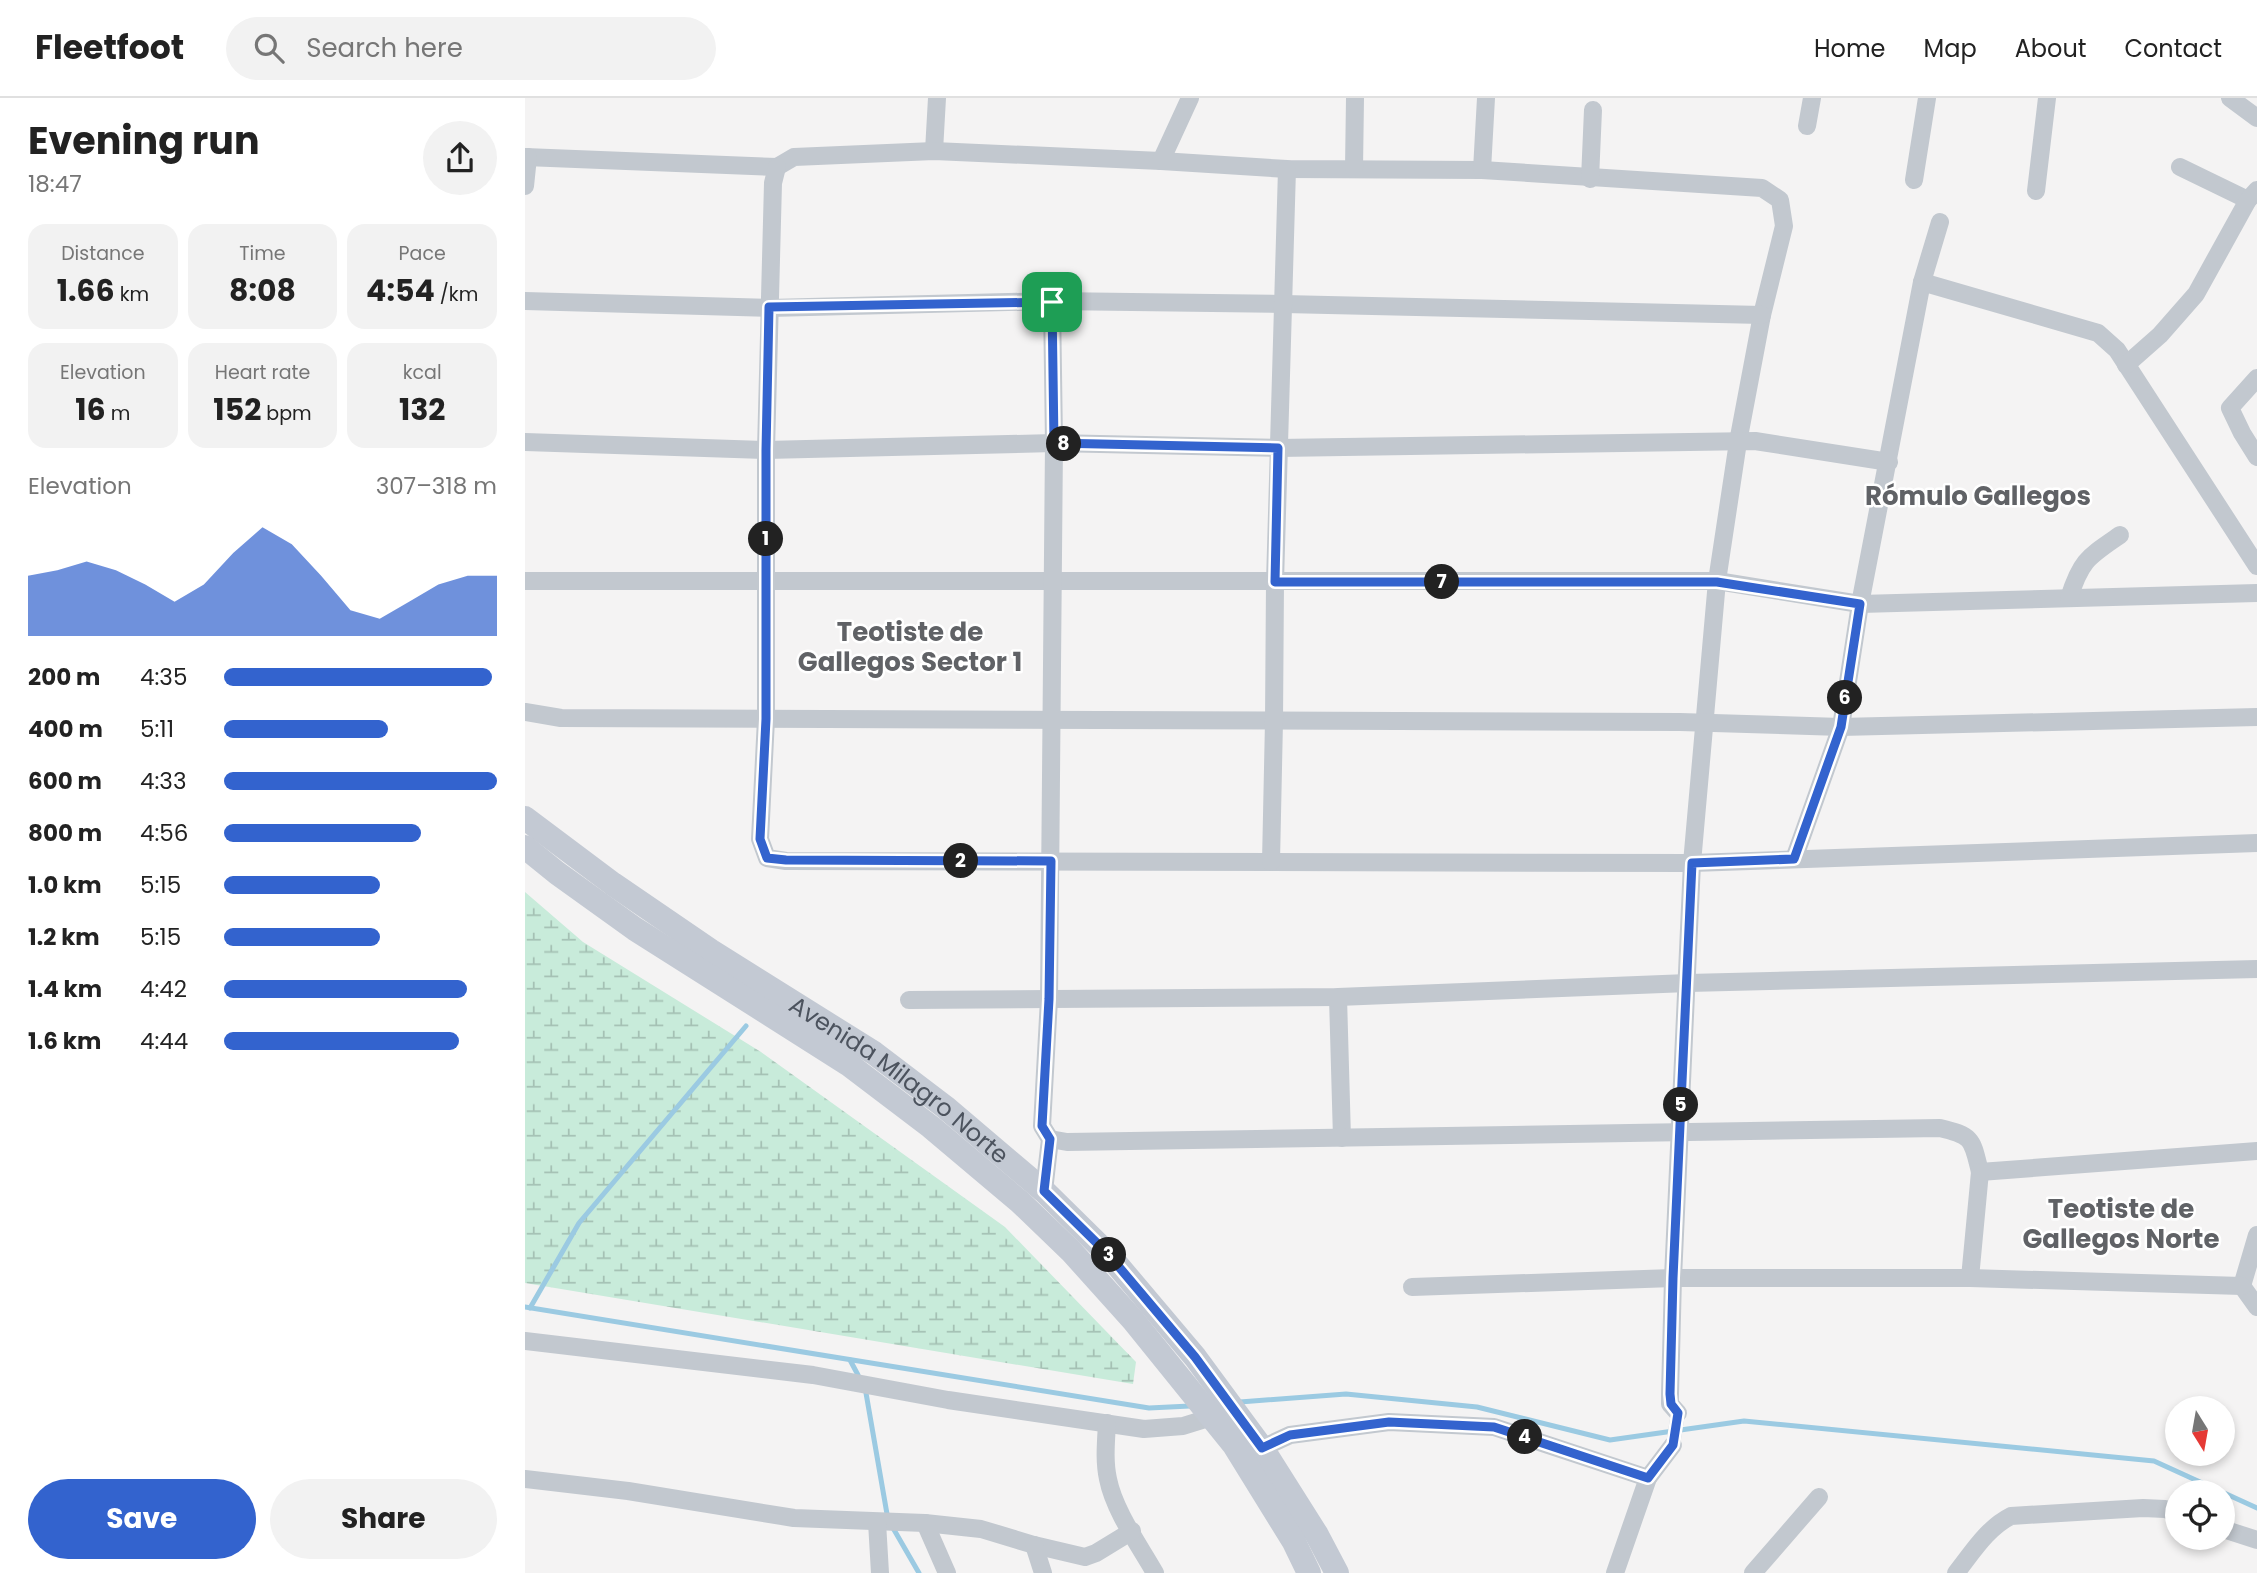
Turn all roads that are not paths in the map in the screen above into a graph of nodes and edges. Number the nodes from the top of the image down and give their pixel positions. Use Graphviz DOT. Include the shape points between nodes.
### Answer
graph roads {
  1 [pos="937,98"];
  2 [pos="1190,98"];
  3 [pos="1355,98"];
  4 [pos="1486,98"];
  5 [pos="1812,98"];
  6 [pos="1927,98"];
  7 [pos="2047,98"];
  8 [pos="2230,98"];
  9 [pos="1593,110"];
  10 [pos="2257,118"];
  11 [pos="1807,126"];
  12 [pos="934,151"];
  13 [pos="527,157"];
  14 [pos="1161,161"];
  15 [pos="777,167"];
  16 [pos="2180,167"];
  17 [pos="1287,169"];
  18 [pos="1354,169"];
  19 [pos="1482,170"];
  20 [pos="1590,179"];
  21 [pos="1914,180"];
  22 [pos="525,186"];
  23 [pos="2036,191"];
  24 [pos="2253,195"];
  25 [pos="1940,222"];
  26 [pos="1922,282"];
  27 [pos="525,301"];
  28 [pos="1052,302"];
  29 [pos="1284,304"];
  30 [pos="769,307"];
  31 [pos="1762,315"];
  32 [pos="2126,365"];
  33 [pos="2257,378"];
  34 [pos="525,442"];
  35 [pos="1738,442"];
  36 [pos="1054,443"];
  37 [pos="1278,448"];
  38 [pos="766,450"];
  39 [pos="2257,457"];
  40 [pos="1889,462"];
  41 [pos="2120,535"];
  42 [pos="2257,566"];
  43 [pos="766,579"];
  44 [pos="525,580"];
  45 [pos="1052,581"];
  46 [pos="1275,582"];
  47 [pos="1717,582"];
  48 [pos="2257,593"];
  49 [pos="2069,598"];
  50 [pos="1860,604"];
  51 [pos="525,712"];
  52 [pos="2257,717"];
  53 [pos="766,719"];
  54 [pos="1051,720"];
  55 [pos="1274,721"];
  56 [pos="1705,722"];
  57 [pos="1841,727"];
  58 [pos="525,818"];
  59 [pos="2257,843"];
  60 [pos="525,847"];
  61 [pos="1794,859"];
  62 [pos="1051,861"];
  63 [pos="1271,863"];
  64 [pos="1692,863"];
  65 [pos="2257,969"];
  66 [pos="1688,983"];
  67 [pos="1338,998"];
  68 [pos="1049,999"];
  69 [pos="909,1000"];
  70 [pos="1679,1132"];
  71 [pos="1342,1138"];
  72 [pos="1050,1139"];
  73 [pos="2257,1151"];
  74 [pos="1980,1172"];
  75 [pos="1044,1191"];
  76 [pos="2257,1235"];
  77 [pos="1673,1278"];
  78 [pos="1970,1278"];
  79 [pos="2242,1286"];
  80 [pos="1412,1287"];
  81 [pos="2257,1307"];
  82 [pos="525,1341"];
  83 [pos="1678,1413"];
  84 [pos="1212,1417"];
  85 [pos="1107,1423"];
  86 [pos="1673,1445"];
  87 [pos="1262,1448"];
  88 [pos="1648,1478"];
  89 [pos="525,1479"];
  90 [pos="1819,1497"];
  91 [pos="2165,1509"];
  92 [pos="877,1522"];
  93 [pos="925,1523"];
  94 [pos="1132,1531"];
  95 [pos="2235,1533"];
  96 [pos="2257,1540"];
  97 [pos="1034,1545"];
  98 [pos="880,1573"];
  99 [pos="947,1573"];
  100 [pos="1043,1573"];
  101 [pos="1155,1573"];
  102 [pos="1309,1573"];
  103 [pos="1337,1573"];
  104 [pos="1615,1573"];
  105 [pos="1753,1573"];
  106 [pos="1957,1573"];
  1 -- 12 [label="street"];
  2 -- 14 [label="street"];
  3 -- 18 [label="street"];
  4 -- 19 [label="street"];
  5 -- 11 [label="street"];
  6 -- 21 [label="street"];
  7 -- 23 [label="street"];
  8 -- 10 [label="street"];
  9 -- 20 [label="street"];
  12 -- 14 [label="street"];
  12 -- 15 [label="street" via="794,157"];
  13 -- 15 [label="street"];
  13 -- 22 [label="street"];
  14 -- 17 [label="street"];
  15 -- 30 [label="street"];
  16 -- 24 [label="street"];
  17 -- 18 [label="street"];
  17 -- 29 [label="street"];
  18 -- 19 [label="street"];
  19 -- 20 [label="street"];
  20 -- 31 [label="street" via="1762,188 1780,200 1784,226"];
  24 -- 32 [label="street" via="2196,294"];
  25 -- 26 [label="street"];
  26 -- 32 [label="street" via="2098,333"];
  26 -- 40 [label="street"];
  27 -- 30 [label="street"];
  28 -- 29 [label="street"];
  28 -- 30 [label="street"];
  28 -- 36 [label="street"];
  29 -- 31 [label="street"];
  29 -- 37 [label="street"];
  30 -- 38 [label="street"];
  31 -- 35 [label="street"];
  32 -- 42 [label="street"];
  33 -- 39 [label="street" via="2230,408"];
  34 -- 38 [label="street"];
  35 -- 37 [label="street"];
  35 -- 40 [label="street"];
  35 -- 47 [label="street"];
  36 -- 37 [label="street"];
  36 -- 38 [label="street"];
  36 -- 45 [label="street"];
  37 -- 46 [label="street"];
  38 -- 43 [label="street"];
  40 -- 50 [label="street"];
  41 -- 49 [label="street" via="2079,569"];
  43 -- 44 [label="street"];
  43 -- 45 [label="street"];
  43 -- 53 [label="street"];
  45 -- 46 [label="street"];
  45 -- 54 [label="street"];
  46 -- 47 [label="street"];
  46 -- 55 [label="street"];
  47 -- 50 [label="street"];
  47 -- 56 [label="street"];
  48 -- 49 [label="street"];
  49 -- 50 [label="street"];
  50 -- 57 [label="street"];
  51 -- 53 [label="street" via="561,718"];
  52 -- 57 [label="street"];
  53 -- 54 [label="street"];
  53 -- 62 [label="street" via="760,839 767,858"];
  54 -- 55 [label="street"];
  54 -- 62 [label="street"];
  55 -- 56 [label="street"];
  55 -- 63 [label="street"];
  56 -- 57 [label="street"];
  56 -- 64 [label="street"];
  57 -- 61 [label="street"];
  58 -- 75 [label="main road, Avenida Milagro Norte" via="712,951 874,1053"];
  59 -- 61 [label="street"];
  60 -- 84 [label="main road, Avenida Milagro Norte" via="635,929 848,1064 941,1135 1071,1251"];
  61 -- 64 [label="street"];
  62 -- 63 [label="street"];
  62 -- 68 [label="street"];
  63 -- 64 [label="street"];
  64 -- 66 [label="street"];
  65 -- 66 [label="street"];
  66 -- 67 [label="street"];
  66 -- 70 [label="street"];
  67 -- 68 [label="street"];
  67 -- 71 [label="street"];
  68 -- 69 [label="street"];
  68 -- 72 [label="street" via="1042,1126"];
  70 -- 71 [label="street"];
  70 -- 74 [label="street" via="1940,1128 1962,1133 1972,1143"];
  70 -- 77 [label="street"];
  71 -- 72 [label="street"];
  72 -- 75 [label="street"];
  73 -- 74 [label="street"];
  74 -- 78 [label="street"];
  75 -- 87 [label="main road, Avenida Milagro Norte" via="1108,1254 1195,1357"];
  76 -- 79 [label="street"];
  77 -- 78 [label="street"];
  77 -- 80 [label="street"];
  77 -- 83 [label="street" via="1670,1394"];
  78 -- 79 [label="street"];
  79 -- 81 [label="street"];
  82 -- 85 [label="street" via="813,1376"];
  83 -- 86 [label="street"];
  84 -- 85 [label="street" via="1183,1426 1144,1429"];
  84 -- 102 [label="main road, Avenida Milagro Norte" via="1241,1455"];
  85 -- 94 [label="street" via="1108,1480"];
  86 -- 88 [label="street"];
  87 -- 88 [label="street" via="1290,1435 1389,1422 1494,1427"];
  87 -- 103 [label="main road, Avenida Milagro Norte"];
  88 -- 104 [label="street"];
  89 -- 92 [label="street" via="794,1518"];
  90 -- 105 [label="street"];
  91 -- 106 [label="street" via="2011,1516 1988,1533"];
  92 -- 93 [label="street"];
  92 -- 98 [label="street"];
  93 -- 97 [label="street" via="981,1529"];
  93 -- 99 [label="street"];
  94 -- 97 [label="street" via="1085,1557"];
  94 -- 101 [label="street"];
  95 -- 96 [label="street"];
  97 -- 100 [label="street"];
}
